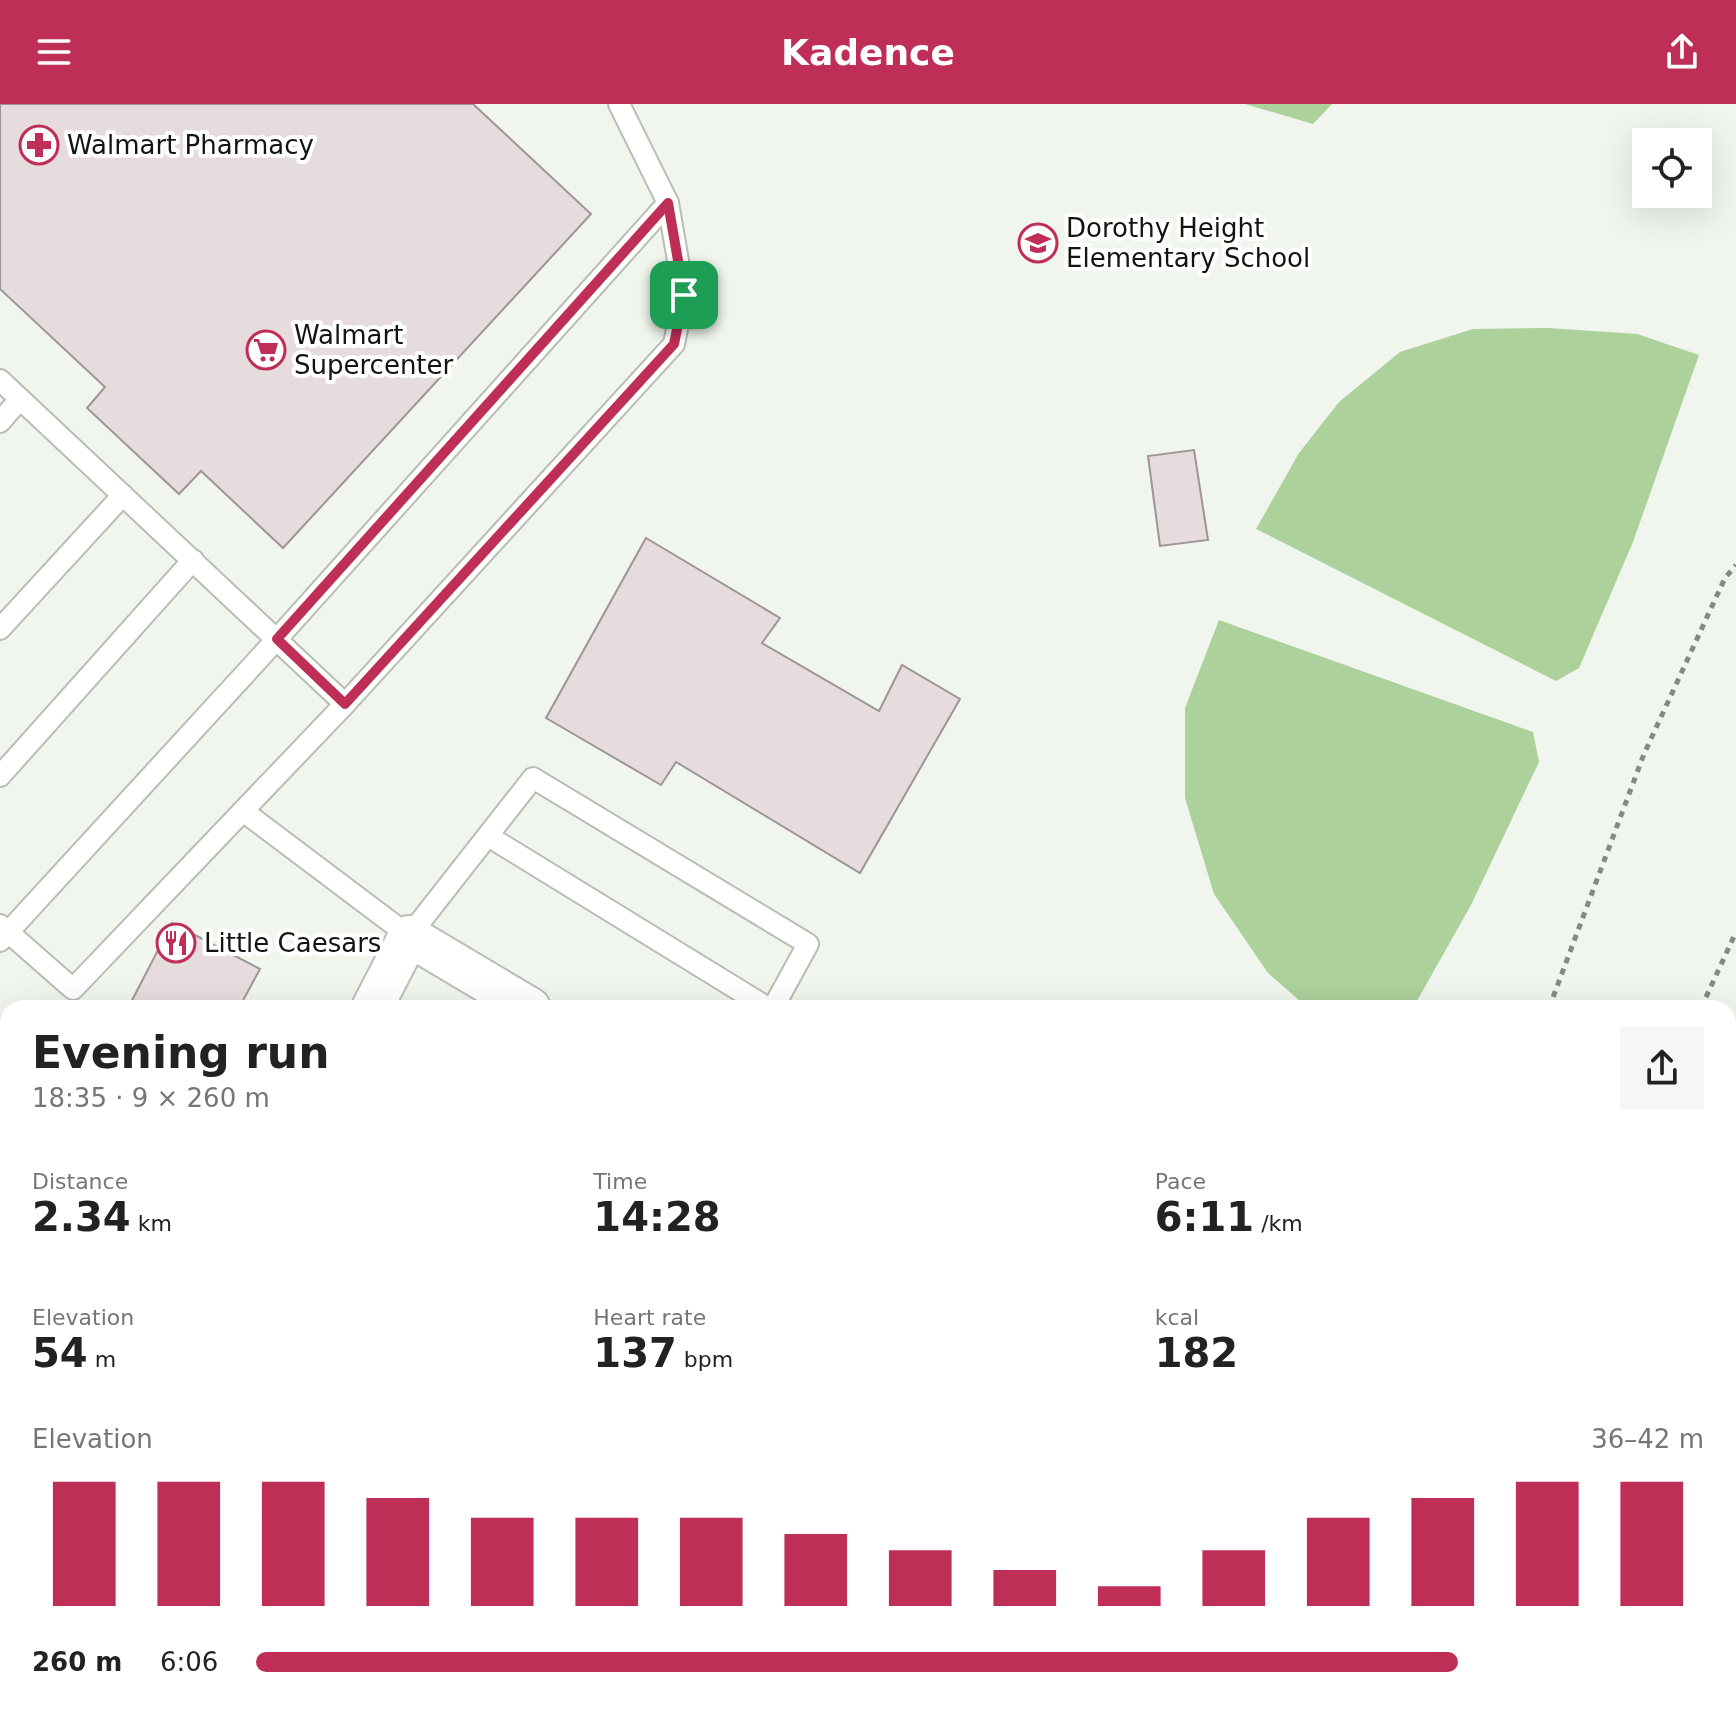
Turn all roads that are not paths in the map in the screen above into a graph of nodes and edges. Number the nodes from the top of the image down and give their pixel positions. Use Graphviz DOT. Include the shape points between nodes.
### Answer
graph roads {
  1 [pos="619,104"];
  2 [pos="668,203"];
  3 [pos="0,380"];
  4 [pos="20,399"];
  5 [pos="0,422"];
  6 [pos="123,495"];
  7 [pos="193,560"];
  8 [pos="0,629"];
  9 [pos="277,639"];
  10 [pos="345,704"];
  11 [pos="0,776"];
  12 [pos="243,811"];
  13 [pos="488,836"];
  14 [pos="3,933"];
  15 [pos="409,936"];
  16 [pos="73,989"];
  17 [pos="67,1000"];
  18 [pos="376,1000"];
  19 [pos="517,1000"];
  20 [pos="758,1000"];
  21 [pos="776,1000"];
  1 -- 2 [label="lane"];
  2 -- 9 [label="lane"];
  2 -- 10 [label="lane" via="684,295 674,344"];
  3 -- 4 [label="lane"];
  4 -- 5 [label="lane"];
  4 -- 6 [label="lane"];
  6 -- 7 [label="lane"];
  6 -- 8 [label="lane"];
  7 -- 9 [label="lane"];
  7 -- 11 [label="lane"];
  9 -- 10 [label="lane"];
  9 -- 14 [label="lane"];
  10 -- 12 [label="lane"];
  12 -- 15 [label="lane"];
  12 -- 16 [label="lane"];
  13 -- 15 [label="lane"];
  13 -- 20 [label="lane"];
  13 -- 21 [label="lane" via="533,778 808,944"];
  14 -- 16 [label="lane"];
  15 -- 18 [label="street"];
  15 -- 19 [label="street"];
  16 -- 17 [label="lane"];
}
